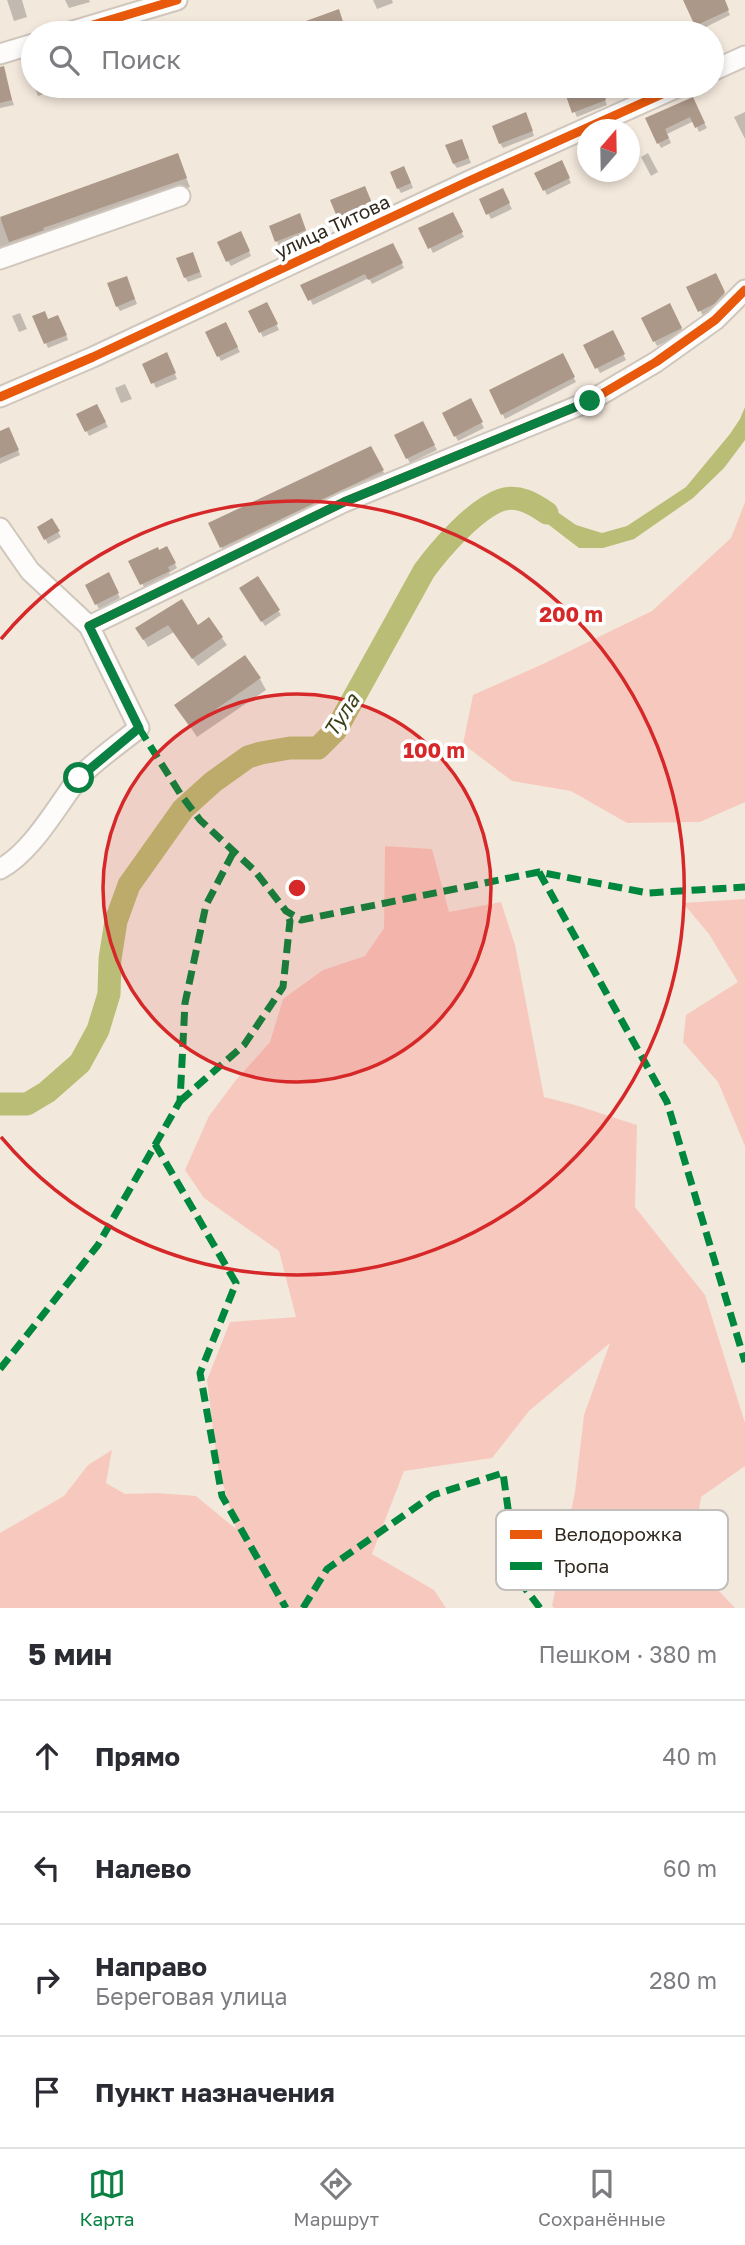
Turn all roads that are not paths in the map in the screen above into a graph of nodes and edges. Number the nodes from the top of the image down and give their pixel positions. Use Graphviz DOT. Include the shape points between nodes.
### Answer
graph roads {
  1 [pos="177,0"];
  2 [pos="106,21"];
  3 [pos="21,48"];
  4 [pos="0,54"];
  5 [pos="745,56"];
  6 [pos="724,66"];
  7 [pos="653,98"];
  8 [pos="180,196"];
  9 [pos="0,259"];
  10 [pos="745,290"];
  11 [pos="0,397"];
  12 [pos="0,528"];
  13 [pos="89,626"];
  14 [pos="0,869"];
  1 -- 2 [label="street"];
  3 -- 4 [label="street"];
  5 -- 6 [label="street"];
  7 -- 11 [label="street, улица Титова"];
  8 -- 9 [label="street"];
  10 -- 13 [label="street" via="715,320 590,401 344,502"];
  12 -- 13 [label="street" via="30,571"];
  13 -- 14 [label="street" via="139,728 79,778 13,863"];
}
